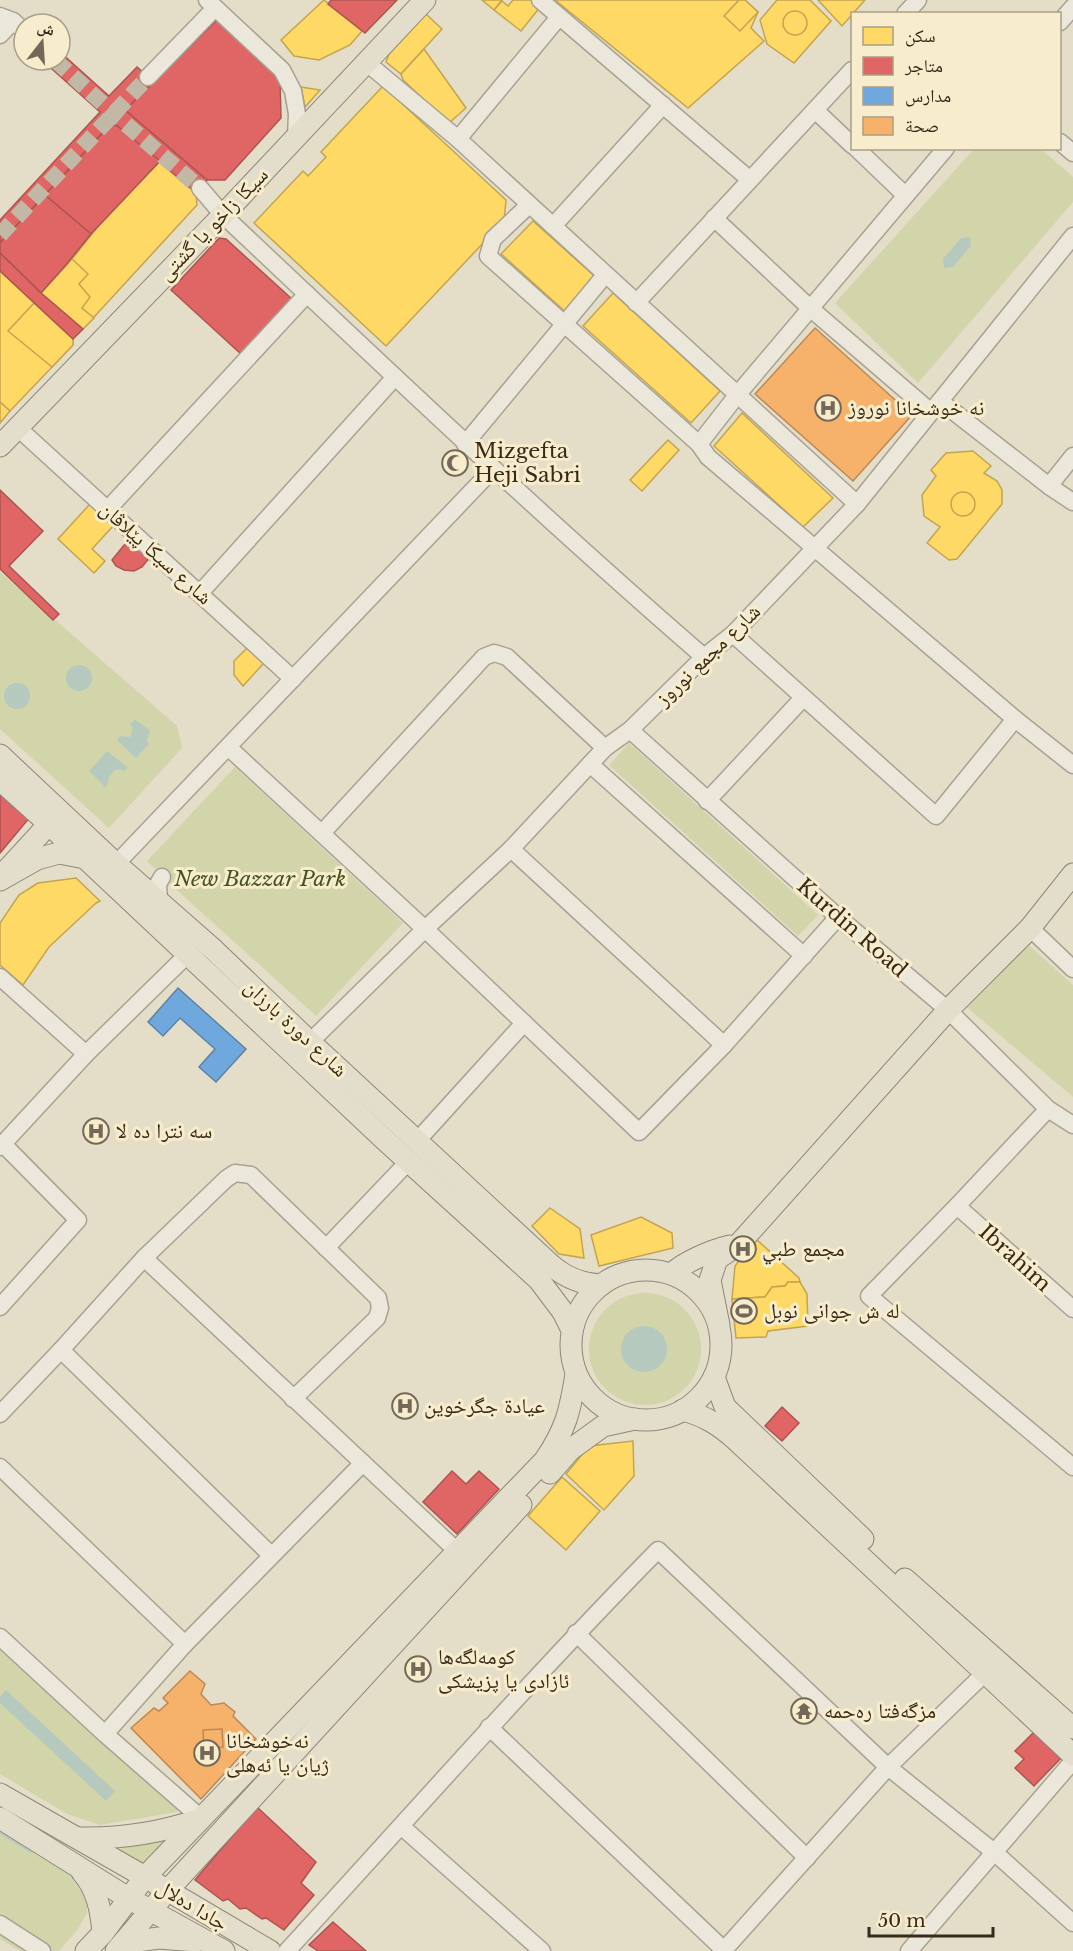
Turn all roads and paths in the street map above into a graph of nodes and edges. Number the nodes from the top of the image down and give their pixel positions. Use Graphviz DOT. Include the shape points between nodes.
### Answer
graph roads {
  1 [pos="425,0"];
  2 [pos="540,0"];
  3 [pos="211,4"];
  4 [pos="1073,7"];
  5 [pos="559,17"];
  6 [pos="1061,20"];
  7 [pos="12,22"];
  8 [pos="0,35"];
  9 [pos="367,63"];
  10 [pos="851,71"];
  11 [pos="148,77"];
  12 [pos="663,105"];
  13 [pos="815,110"];
  14 [pos="296,137"];
  15 [pos="458,139"];
  16 [pos="851,144"];
  17 [pos="1061,144"];
  18 [pos="858,150"];
  19 [pos="944,150"];
  20 [pos="1073,153"];
  21 [pos="749,179"];
  22 [pos="200,188"];
  23 [pos="905,195"];
  24 [pos="529,205"];
  25 [pos="222,215"];
  26 [pos="714,218"];
  27 [pos="553,226"];
  28 [pos="1073,236"];
  29 [pos="605,275"];
  30 [pos="307,294"];
  31 [pos="636,303"];
  32 [pos="810,308"];
  33 [pos="565,324"];
  34 [pos="395,377"];
  35 [pos="738,394"];
  36 [pos="936,407"];
  37 [pos="18,428"];
  38 [pos="465,444"];
  39 [pos="699,444"];
  40 [pos="0,446"];
  41 [pos="1073,456"];
  42 [pos="493,469"];
  43 [pos="1049,486"];
  44 [pos="1073,502"];
  45 [pos="856,504"];
  46 [pos="108,509"];
  47 [pos="814,548"];
  48 [pos="200,593"];
  49 [pos="733,634"];
  50 [pos="704,657"];
  51 [pos="293,679"];
  52 [pos="803,698"];
  53 [pos="1015,719"];
  54 [pos="630,730"];
  55 [pos="228,747"];
  56 [pos="605,748"];
  57 [pos="0,755"];
  58 [pos="590,764"];
  59 [pos="1073,765"];
  60 [pos="0,780"];
  61 [pos="707,801"];
  62 [pos="49,824"];
  63 [pos="322,834"];
  64 [pos="511,849"];
  65 [pos="85,858"];
  66 [pos="116,864"];
  67 [pos="1073,874"];
  68 [pos="162,877"];
  69 [pos="0,878"];
  70 [pos="159,902"];
  71 [pos="838,916"];
  72 [pos="1030,928"];
  73 [pos="425,929"];
  74 [pos="187,956"];
  75 [pos="804,956"];
  76 [pos="1073,969"];
  77 [pos="0,978"];
  78 [pos="948,1010"];
  79 [pos="524,1023"];
  80 [pos="310,1042"];
  81 [pos="724,1045"];
  82 [pos="86,1054"];
  83 [pos="1048,1109"];
  84 [pos="1073,1125"];
  85 [pos="417,1141"];
  86 [pos="1,1146"];
  87 [pos="408,1162"];
  88 [pos="957,1206"];
  89 [pos="739,1244"];
  90 [pos="326,1248"];
  91 [pos="144,1258"];
  92 [pos="672,1274"];
  93 [pos="601,1285"];
  94 [pos="0,1307"];
  95 [pos="1073,1309"];
  96 [pos="719,1325"];
  97 [pos="572,1330"];
  98 [pos="61,1350"];
  99 [pos="576,1374"];
  100 [pos="714,1377"];
  101 [pos="293,1399"];
  102 [pos="683,1410"];
  103 [pos="0,1414"];
  104 [pos="636,1419"];
  105 [pos="363,1463"];
  106 [pos="0,1467"];
  107 [pos="1073,1467"];
  108 [pos="457,1551"];
  109 [pos="271,1555"];
  110 [pos="576,1634"];
  111 [pos="0,1637"];
  112 [pos="185,1644"];
  113 [pos="985,1673"];
  114 [pos="489,1727"];
  115 [pos="1073,1728"];
  116 [pos="105,1734"];
  117 [pos="1073,1755"];
  118 [pos="1073,1761"];
  119 [pos="888,1767"];
  120 [pos="0,1794"];
  121 [pos="0,1818"];
  122 [pos="202,1819"];
  123 [pos="401,1826"];
  124 [pos="75,1838"];
  125 [pos="994,1852"];
  126 [pos="807,1858"];
  127 [pos="76,1864"];
  128 [pos="145,1877"];
  129 [pos="168,1890"];
  130 [pos="128,1898"];
  131 [pos="149,1911"];
  132 [pos="1073,1923"];
  133 [pos="0,1924"];
  134 [pos="95,1940"];
  135 [pos="120,1947"];
  136 [pos="218,1948"];
  137 [pos="723,1950"];
  138 [pos="42,1951"];
  139 [pos="270,1951"];
  140 [pos="287,1951"];
  141 [pos="542,1951"];
  142 [pos="909,1951"];
  1 -- 9 [label="main road, سیکا زاخو یا گشتى"];
  2 -- 5 [label="street"];
  3 -- 11 [label="street"];
  3 -- 14 [label="street" via="282,70 293,91"];
  4 -- 6 [label="street"];
  5 -- 12 [label="street"];
  5 -- 15 [label="street"];
  7 -- 8 [label="street"];
  9 -- 14 [label="main road, سیکا زاخو یا گشتى"];
  9 -- 15 [label="street"];
  10 -- 13 [label="street"];
  12 -- 21 [label="street"];
  12 -- 27 [label="street"];
  13 -- 16 [label="street"];
  13 -- 21 [label="street"];
  14 -- 25 [label="main road, سیکا زاخو یا گشتى"];
  15 -- 24 [label="street"];
  17 -- 20 [label="street"];
  18 -- 23 [label="street"];
  19 -- 23 [label="street"];
  21 -- 26 [label="street"];
  22 -- 25 [label="street"];
  23 -- 32 [label="street"];
  24 -- 27 [label="street"];
  24 -- 33 [label="street" via="493,239 488,256"];
  25 -- 30 [label="street"];
  25 -- 37 [label="main road, سیکا زاخو یا گشتى"];
  26 -- 31 [label="street"];
  26 -- 32 [label="street"];
  27 -- 29 [label="street"];
  28 -- 36 [label="street, شارع مجمع نوروز"];
  29 -- 31 [label="street"];
  29 -- 33 [label="street"];
  30 -- 34 [label="street"];
  30 -- 46 [label="street"];
  31 -- 35 [label="street"];
  32 -- 35 [label="street"];
  32 -- 36 [label="street"];
  33 -- 38 [label="street"];
  33 -- 39 [label="street"];
  34 -- 38 [label="street"];
  34 -- 48 [label="street"];
  35 -- 39 [label="street"];
  35 -- 45 [label="street"];
  36 -- 43 [label="street"];
  36 -- 45 [label="street, شارع مجمع نوروز"];
  37 -- 40 [label="main road, سیکا زاخو یا گشتى"];
  37 -- 46 [label="street, شارع سيكا پێلاڤان"];
  38 -- 42 [label="street"];
  39 -- 47 [label="street" via="708,457"];
  41 -- 43 [label="street"];
  42 -- 50 [label="street"];
  42 -- 51 [label="street"];
  43 -- 44 [label="street"];
  45 -- 47 [label="street, شارع مجمع نوروز"];
  46 -- 48 [label="street, شارع سيكا پێلاڤان"];
  47 -- 49 [label="street, شارع مجمع نوروز"];
  47 -- 53 [label="street"];
  48 -- 51 [label="street, شارع سيكا پێلاڤان"];
  49 -- 50 [label="street, شارع مجمع نوروز"];
  49 -- 52 [label="street"];
  50 -- 54 [label="street, شارع مجمع نوروز"];
  51 -- 55 [label="street"];
  52 -- 53 [label="street" via="936,816"];
  52 -- 61 [label="street"];
  53 -- 59 [label="street"];
  54 -- 56 [label="street, شارع مجمع نوروز"];
  54 -- 61 [label="street, Kurdin Road"];
  55 -- 63 [label="street"];
  55 -- 66 [label="street"];
  56 -- 58 [label="street, شارع مجمع نوروز"];
  56 -- 63 [label="street" via="507,657 494,653 484,657"];
  57 -- 66 [label="main road, شارع دورة بارزان"];
  58 -- 64 [label="street, شارع مجمع نوروز"];
  58 -- 75 [label="street"];
  60 -- 62 [label="main road, شارع دورة بارزان"];
  61 -- 71 [label="street, Kurdin Road"];
  62 -- 65 [label="main road, شارع دورة بارزان"];
  62 -- 69 [label="main road"];
  63 -- 73 [label="street"];
  64 -- 73 [label="street, شارع مجمع نوروز"];
  64 -- 81 [label="street"];
  65 -- 69 [label="main road" via="59,853 37,859"];
  65 -- 74 [label="main road, شارع دورة بارزان"];
  66 -- 70 [label="main road, شارع دورة بارزان"];
  67 -- 72 [label="main road"];
  68 -- 70 [label="street" via="158,884"];
  70 -- 80 [label="main road, شارع دورة بارزان"];
  71 -- 75 [label="street"];
  71 -- 78 [label="street, Kurdin Road"];
  72 -- 76 [label="street"];
  72 -- 78 [label="main road"];
  73 -- 79 [label="street"];
  73 -- 80 [label="street, شارع مجمع نوروز"];
  74 -- 82 [label="street"];
  74 -- 87 [label="main road, شارع دورة بارزان"];
  75 -- 81 [label="street"];
  77 -- 82 [label="street"];
  78 -- 83 [label="street, Kurdin Road"];
  78 -- 89 [label="main road"];
  79 -- 81 [label="street" via="639,1132"];
  79 -- 85 [label="street"];
  80 -- 85 [label="main road, شارع دورة بارزان"];
  82 -- 86 [label="street"];
  83 -- 84 [label="street, Kurdin Road"];
  83 -- 88 [label="street"];
  85 -- 93 [label="main road, شارع دورة بارزان" via="560,1272 579,1282"];
  86 -- 94 [label="street" via="78,1220"];
  87 -- 90 [label="street"];
  87 -- 97 [label="main road, شارع دورة بارزان" via="539,1280"];
  88 -- 95 [label="street, Ibrahim"];
  88 -- 107 [label="street" via="869,1296"];
  89 -- 92 [label="main road" via="711,1250"];
  89 -- 96 [label="main road" via="717,1259 710,1280"];
  90 -- 91 [label="street" via="251,1175 235,1173"];
  90 -- 101 [label="street" via="378,1298 380,1308 369,1328"];
  91 -- 98 [label="street"];
  91 -- 101 [label="street"];
  92 -- 93 [label="main road" via="636,1270"];
  92 -- 96 [label="main road" via="702,1294"];
  93 -- 97 [label="main road" via="580,1308"];
  96 -- 100 [label="main road" via="720,1360"];
  97 -- 99 [label="main road" via="571,1357"];
  98 -- 103 [label="street"];
  98 -- 109 [label="street"];
  99 -- 104 [label="main road" via="599,1404"];
  99 -- 108 [label="main road" via="566,1423 545,1460"];
  100 -- 102 [label="main road" via="701,1396"];
  100 -- 115 [label="main road" via="725,1407 902,1576"];
  101 -- 105 [label="street"];
  102 -- 104 [label="main road" via="660,1418"];
  102 -- 113 [label="main road" via="717,1423"];
  104 -- 129 [label="main road" via="603,1426 570,1450"];
  105 -- 108 [label="street"];
  105 -- 109 [label="street"];
  106 -- 112 [label="street"];
  108 -- 122 [label="main road"];
  109 -- 112 [label="street"];
  110 -- 114 [label="street"];
  110 -- 119 [label="street" via="658,1550"];
  110 -- 126 [label="street"];
  111 -- 116 [label="street"];
  112 -- 116 [label="street"];
  113 -- 117 [label="main road"];
  113 -- 119 [label="street"];
  114 -- 123 [label="street"];
  114 -- 137 [label="street"];
  116 -- 122 [label="street"];
  118 -- 125 [label="street"];
  119 -- 125 [label="street"];
  119 -- 126 [label="street"];
  120 -- 124 [label="main road, جادا دەلال"];
  121 -- 127 [label="main road"];
  122 -- 124 [label="main road" via="139,1835"];
  122 -- 128 [label="main road"];
  123 -- 140 [label="street"];
  123 -- 141 [label="street"];
  124 -- 128 [label="main road, جادا دەلال"];
  125 -- 132 [label="street"];
  125 -- 142 [label="street"];
  126 -- 137 [label="street"];
  127 -- 130 [label="main road"];
  127 -- 134 [label="main road" via="99,1903"];
  128 -- 129 [label="main road, جادا دەلال"];
  128 -- 130 [label="main road"];
  129 -- 131 [label="main road"];
  129 -- 139 [label="main road, جادا دەلال"];
  130 -- 131 [label="main road"];
  130 -- 134 [label="main road"];
  131 -- 135 [label="main road"];
  131 -- 136 [label="main road"];
  133 -- 138 [label="street"];
  135 -- 136 [label="main road" via="159,1938 194,1940"];
}
